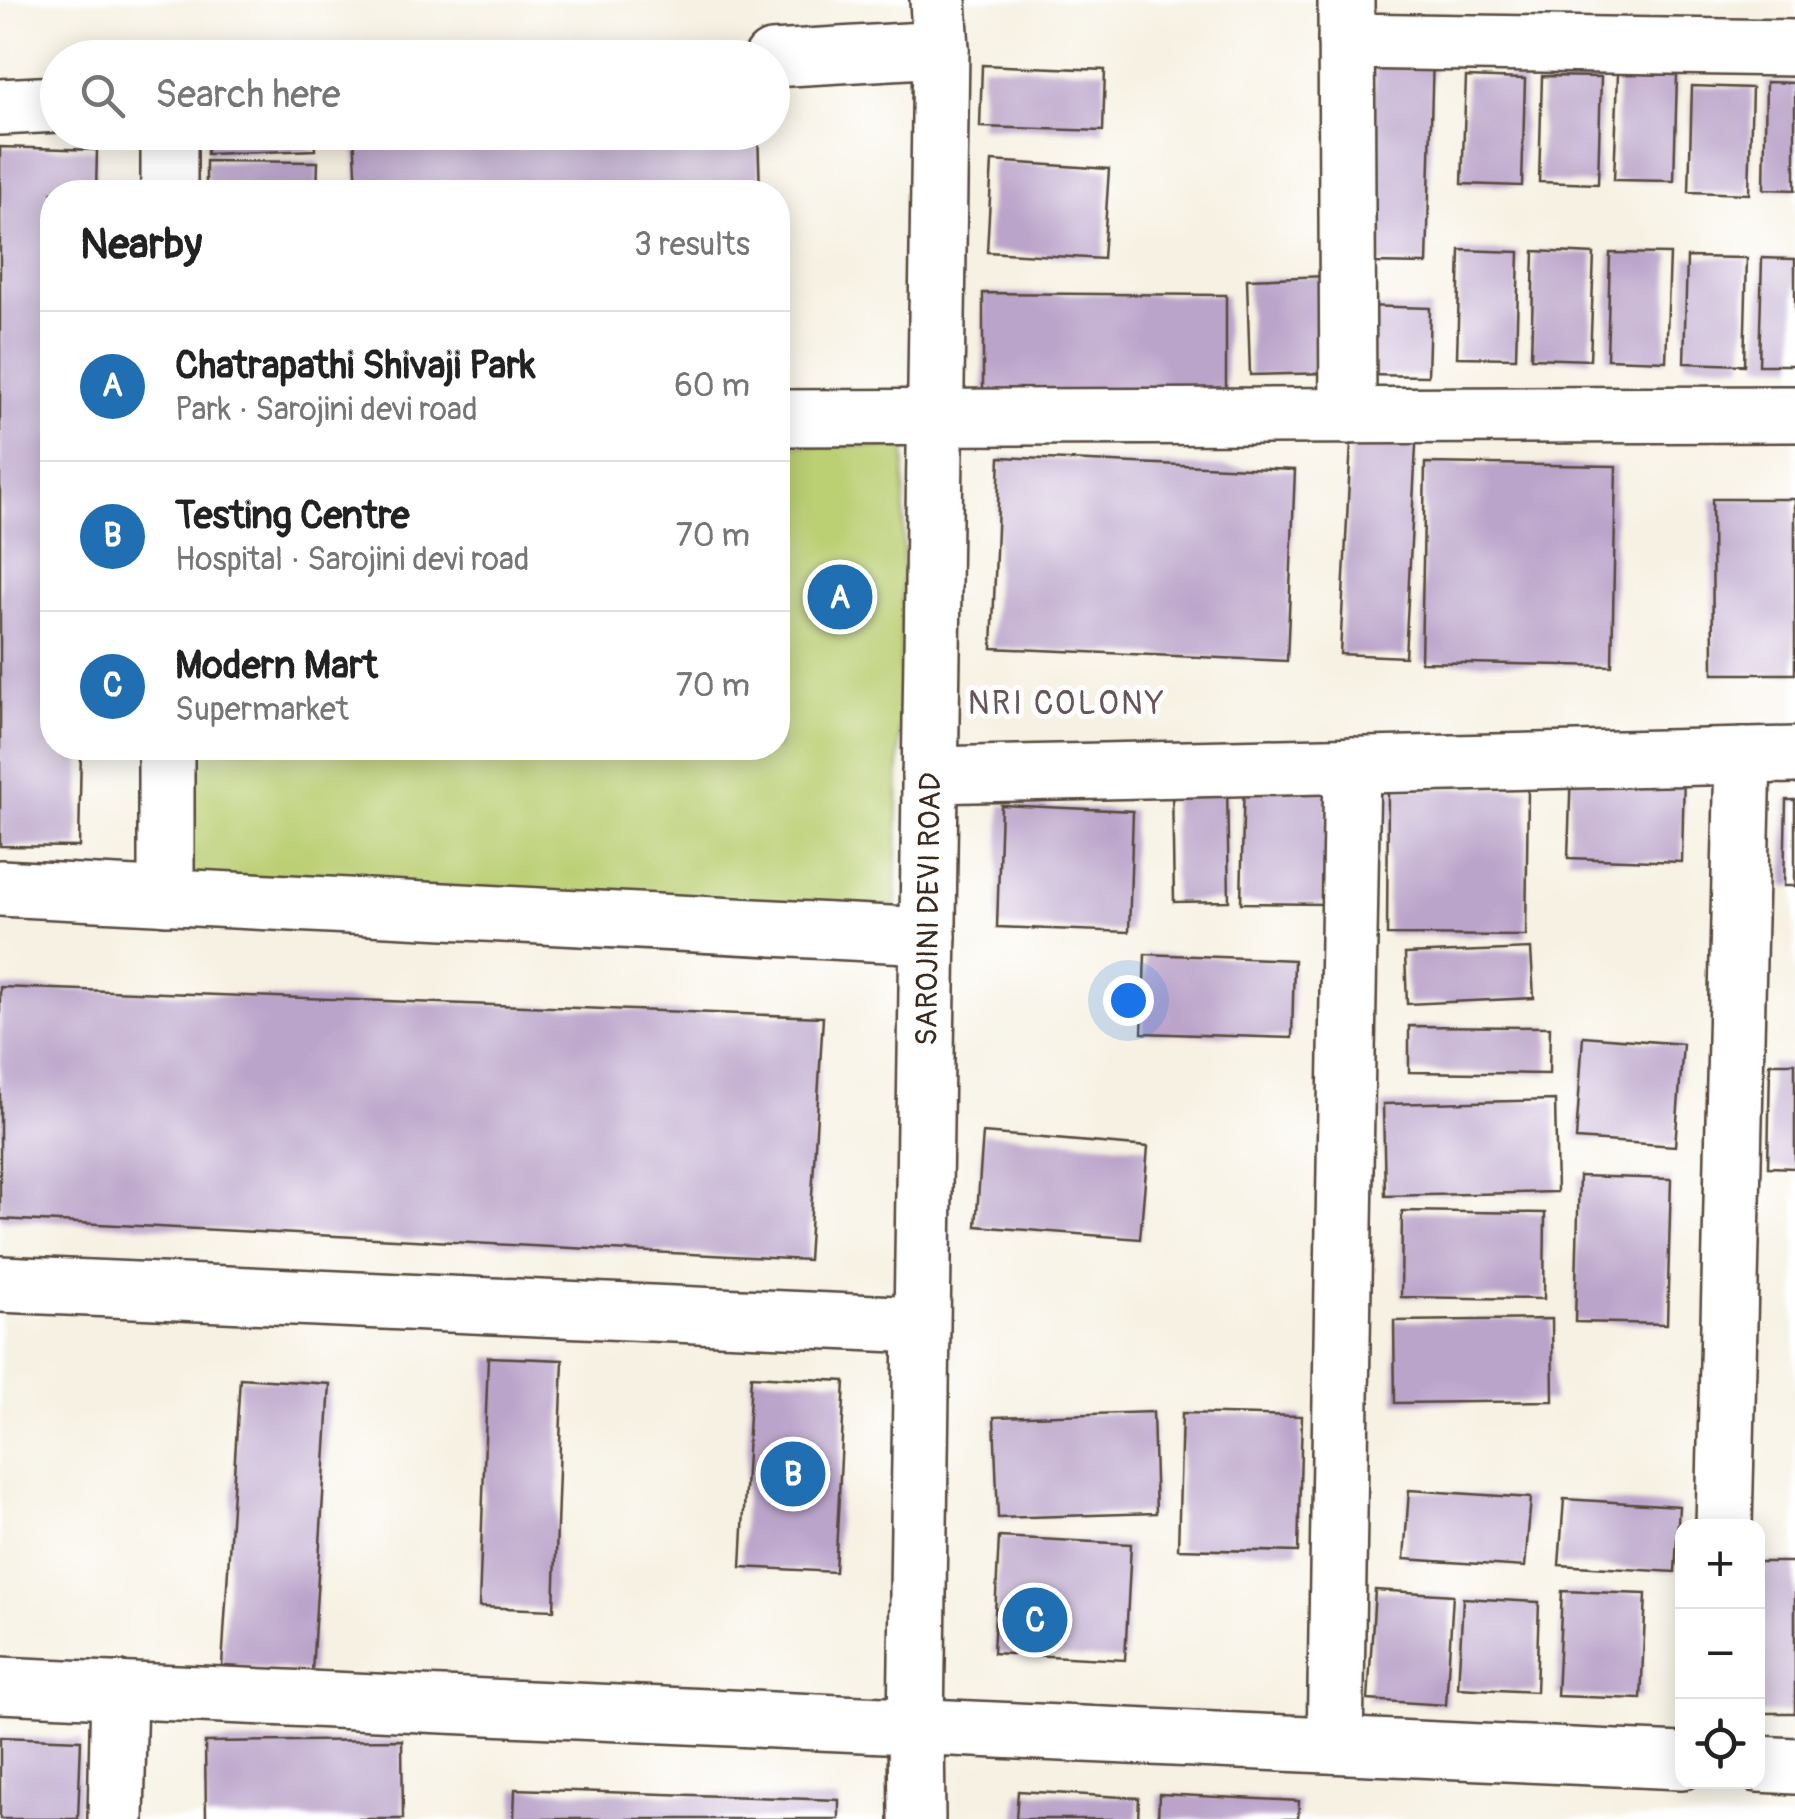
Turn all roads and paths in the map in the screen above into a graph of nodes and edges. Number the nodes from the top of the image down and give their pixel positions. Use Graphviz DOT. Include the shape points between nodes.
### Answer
graph roads {
  1 [pos="1346,21"];
  2 [pos="939,24"];
  3 [pos="1795,48"];
  4 [pos="790,56"];
  5 [pos="40,105"];
  6 [pos="0,107"];
  7 [pos="169,150"];
  8 [pos="169,180"];
  9 [pos="1795,414"];
  10 [pos="1348,416"];
  11 [pos="790,418"];
  12 [pos="936,418"];
  13 [pos="1769,755"];
  14 [pos="166,760"];
  15 [pos="1352,765"];
  16 [pos="930,775"];
  17 [pos="0,888"];
  18 [pos="166,897"];
  19 [pos="928,936"];
  20 [pos="0,1284"];
  21 [pos="922,1325"];
  22 [pos="1724,1519"];
  23 [pos="0,1685"];
  24 [pos="119,1690"];
  25 [pos="916,1726"];
  26 [pos="1335,1745"];
  27 [pos="1675,1760"];
  28 [pos="1765,1764"];
  29 [pos="1795,1766"];
  30 [pos="116,1819"];
  31 [pos="917,1819"];
  1 -- 3 [label="street"];
  1 -- 10 [label="street"];
  2 -- 4 [label="street"];
  2 -- 12 [label="street, SAROJINI DEVI ROAD"];
  5 -- 6 [label="street"];
  7 -- 8 [label="street"];
  9 -- 10 [label="street"];
  10 -- 12 [label="street"];
  11 -- 12 [label="street"];
  12 -- 16 [label="street, SAROJINI DEVI ROAD"];
  13 -- 15 [label="street"];
  13 -- 22 [label="street"];
  14 -- 18 [label="street"];
  15 -- 16 [label="street"];
  15 -- 26 [label="street"];
  16 -- 19 [label="street, SAROJINI DEVI ROAD"];
  17 -- 18 [label="street"];
  18 -- 19 [label="street"];
  19 -- 21 [label="street, SAROJINI DEVI ROAD"];
  20 -- 21 [label="street"];
  21 -- 25 [label="street, SAROJINI DEVI ROAD"];
  23 -- 24 [label="street"];
  24 -- 25 [label="street"];
  24 -- 30 [label="street"];
  25 -- 26 [label="street"];
  25 -- 31 [label="street, SAROJINI DEVI ROAD"];
  26 -- 27 [label="street"];
  28 -- 29 [label="street"];
}
